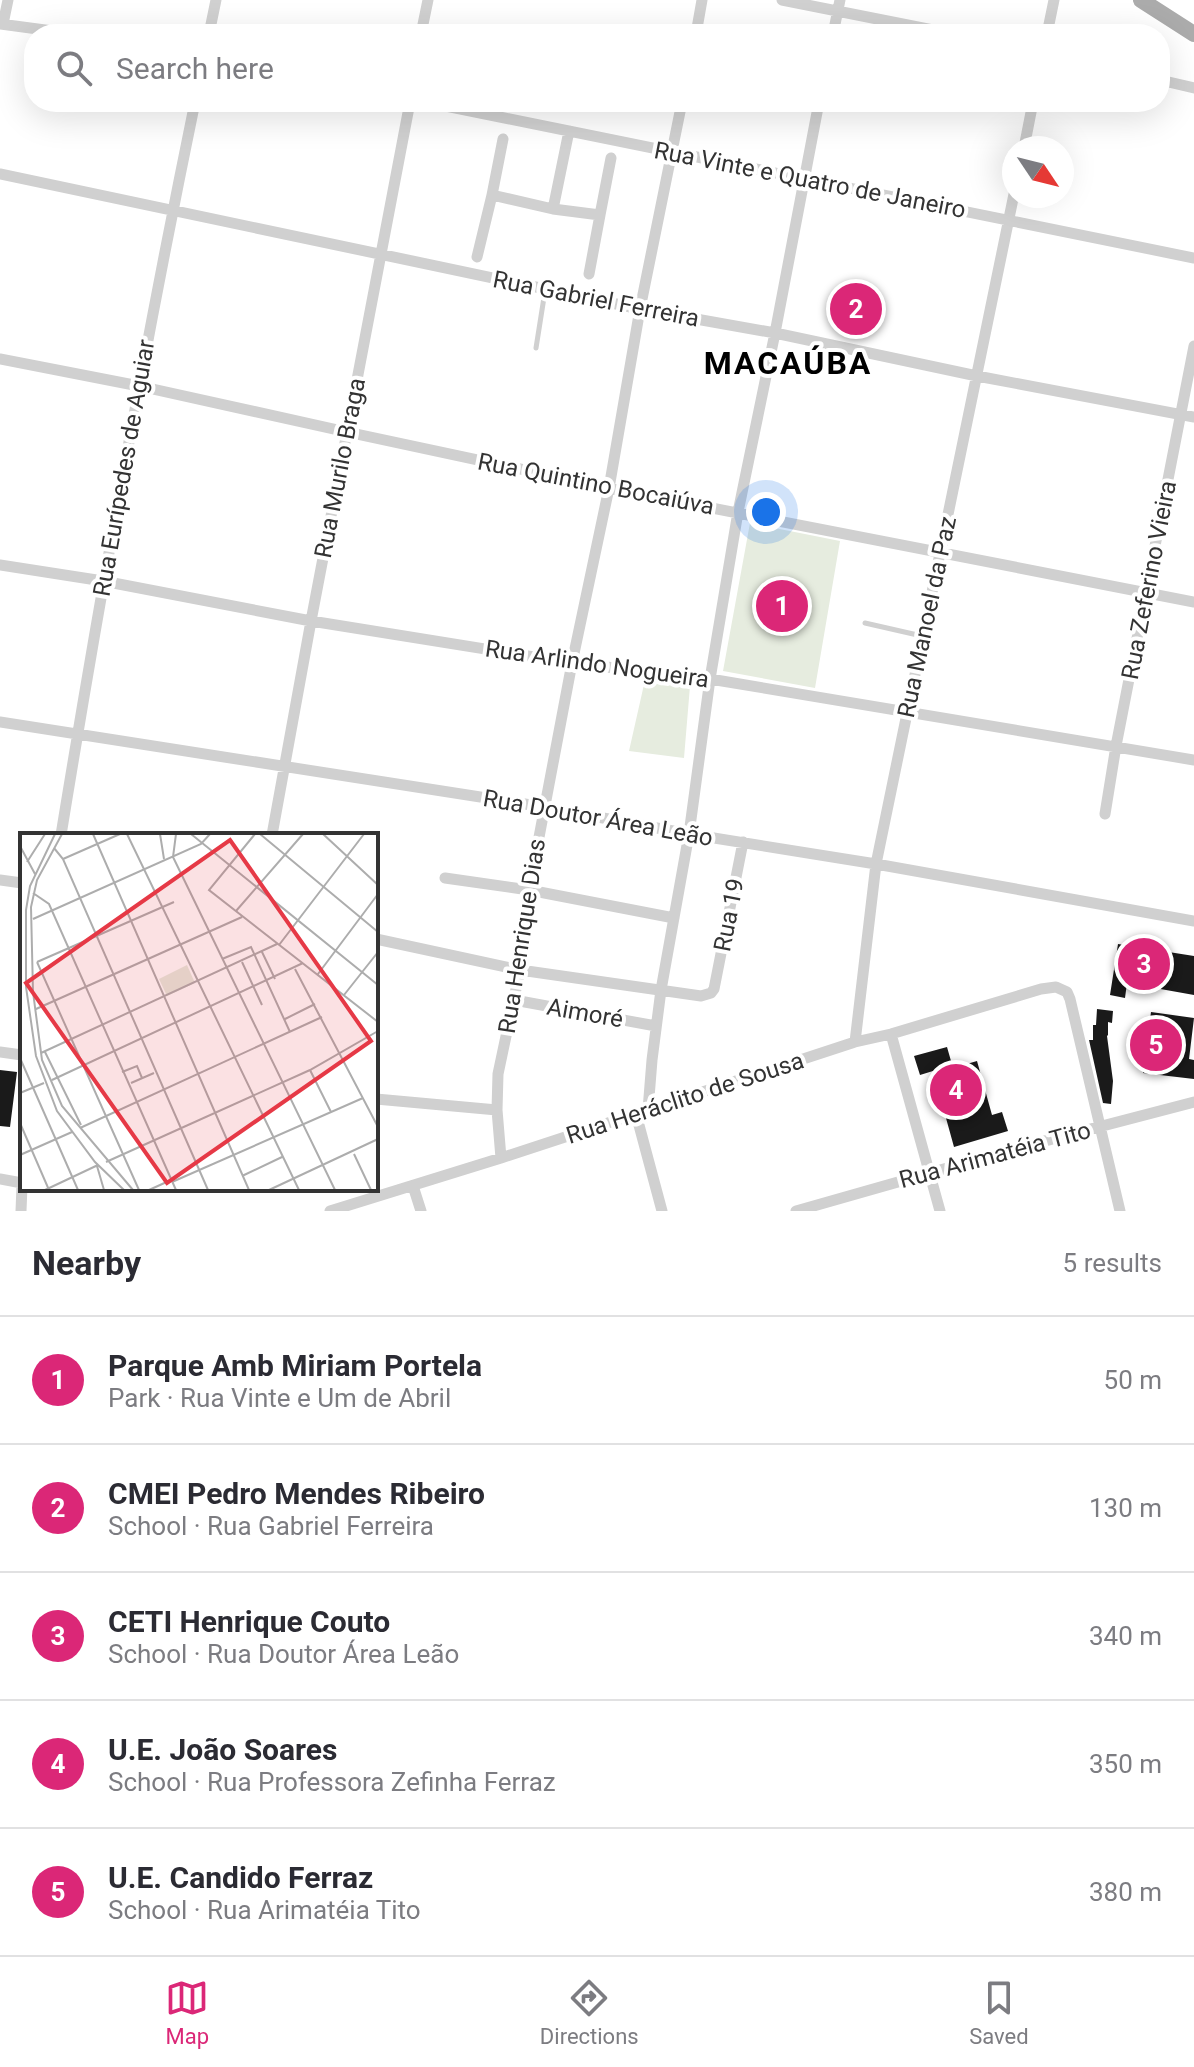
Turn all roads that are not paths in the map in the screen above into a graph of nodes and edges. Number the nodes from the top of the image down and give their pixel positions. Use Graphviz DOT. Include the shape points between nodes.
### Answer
graph roads {
  1 [pos="8,0"];
  2 [pos="216,0"];
  3 [pos="428,0"];
  4 [pos="702,0"];
  5 [pos="782,0"];
  6 [pos="1054,0"];
  7 [pos="1141,0"];
  8 [pos="838,6"];
  9 [pos="2,24"];
  10 [pos="211,24"];
  11 [pos="423,24"];
  12 [pos="698,24"];
  13 [pos="912,24"];
  14 [pos="1049,24"];
  15 [pos="24,27"];
  16 [pos="1194,34"];
  17 [pos="1170,82"];
  18 [pos="1194,88"];
  19 [pos="193,112"];
  20 [pos="408,112"];
  21 [pos="475,112"];
  22 [pos="680,112"];
  23 [pos="817,112"];
  24 [pos="1031,112"];
  25 [pos="569,131"];
  26 [pos="1026,136"];
  27 [pos="503,139"];
  28 [pos="672,153"];
  29 [pos="611,158"];
  30 [pos="0,174"];
  31 [pos="804,178"];
  32 [pos="492,195"];
  33 [pos="1011,208"];
  34 [pos="553,209"];
  35 [pos="173,210"];
  36 [pos="600,215"];
  37 [pos="1009,221"];
  38 [pos="380,256"];
  39 [pos="477,257"];
  40 [pos="1194,258"];
  41 [pos="589,274"];
  42 [pos="545,290"];
  43 [pos="640,309"];
  44 [pos="775,333"];
  45 [pos="1194,346"];
  46 [pos="536,348"];
  47 [pos="0,359"];
  48 [pos="977,376"];
  49 [pos="139,386"];
  50 [pos="1181,414"];
  51 [pos="1194,417"];
  52 [pos="347,432"];
  53 [pos="609,488"];
  54 [pos="738,512"];
  55 [pos="941,553"];
  56 [pos="0,565"];
  57 [pos="103,581"];
  58 [pos="1146,593"];
  59 [pos="1194,602"];
  60 [pos="311,621"];
  61 [pos="865,623"];
  62 [pos="923,636"];
  63 [pos="572,663"];
  64 [pos="710,679"];
  65 [pos="907,712"];
  66 [pos="0,722"];
  67 [pos="78,734"];
  68 [pos="1116,746"];
  69 [pos="1194,760"];
  70 [pos="284,766"];
  71 [pos="544,807"];
  72 [pos="1105,814"];
  73 [pos="61,833"];
  74 [pos="272,833"];
  75 [pos="689,834"];
  76 [pos="743,842"];
  77 [pos="876,864"];
  78 [pos="445,878"];
  79 [pos="0,880"];
  80 [pos="20,883"];
  81 [pos="529,890"];
  82 [pos="674,918"];
  83 [pos="1194,921"];
  84 [pos="378,939"];
  85 [pos="520,970"];
  86 [pos="661,990"];
  87 [pos="514,1000"];
  88 [pos="656,1026"];
  89 [pos="891,1034"];
  90 [pos="855,1042"];
  91 [pos="0,1052"];
  92 [pos="20,1055"];
  93 [pos="378,1099"];
  94 [pos="1194,1102"];
  95 [pos="497,1110"];
  96 [pos="642,1112"];
  97 [pos="1100,1126"];
  98 [pos="501,1158"];
  99 [pos="930,1172"];
  100 [pos="0,1179"];
  101 [pos="20,1184"];
  102 [pos="413,1186"];
  103 [pos="22,1191"];
  104 [pos="21,1211"];
  105 [pos="330,1211"];
  106 [pos="421,1211"];
  107 [pos="662,1211"];
  108 [pos="796,1211"];
  109 [pos="940,1211"];
  110 [pos="1120,1211"];
  1 -- 9 [label="street"];
  2 -- 10 [label="street"];
  3 -- 11 [label="street"];
  4 -- 12 [label="street"];
  5 -- 8 [label="street"];
  6 -- 14 [label="street"];
  7 -- 16 [label="main road"];
  8 -- 13 [label="street"];
  9 -- 15 [label="street"];
  17 -- 18 [label="street"];
  19 -- 35 [label="street, Rua Eurípedes de Aguiar"];
  20 -- 38 [label="street, Rua Murilo Braga"];
  21 -- 25 [label="street, Rua Vinte e Quatro de Janeiro"];
  22 -- 28 [label="street, Rua Henrique Dias"];
  23 -- 31 [label="street"];
  24 -- 26 [label="street"];
  25 -- 28 [label="street, Rua Vinte e Quatro de Janeiro"];
  25 -- 34 [label="street"];
  27 -- 32 [label="street"];
  28 -- 31 [label="street, Rua Vinte e Quatro de Janeiro"];
  28 -- 43 [label="street, Rua Henrique Dias"];
  29 -- 36 [label="street"];
  30 -- 35 [label="street, Rua Gabriel Ferreira"];
  31 -- 37 [label="street, Rua Vinte e Quatro de Janeiro"];
  31 -- 44 [label="street"];
  32 -- 34 [label="street"];
  32 -- 39 [label="street"];
  33 -- 37 [label="street, Rua Manoel da Paz"];
  34 -- 36 [label="street"];
  35 -- 38 [label="street, Rua Gabriel Ferreira"];
  35 -- 49 [label="street, Rua Eurípedes de Aguiar"];
  36 -- 41 [label="street"];
  37 -- 40 [label="street, Rua Vinte e Quatro de Janeiro"];
  37 -- 48 [label="street, Rua Manoel da Paz"];
  38 -- 42 [label="street, Rua Gabriel Ferreira"];
  38 -- 52 [label="street, Rua Murilo Braga"];
  42 -- 43 [label="street, Rua Gabriel Ferreira"];
  42 -- 46 [label="lane"];
  43 -- 44 [label="street, Rua Gabriel Ferreira"];
  43 -- 53 [label="street, Rua Henrique Dias"];
  44 -- 48 [label="street, Rua Gabriel Ferreira"];
  44 -- 54 [label="street"];
  45 -- 50 [label="street, Rua Zeferino Vieira"];
  47 -- 49 [label="street, Rua Quintino Bocaiúva"];
  48 -- 50 [label="street, Rua Gabriel Ferreira"];
  48 -- 55 [label="street, Rua Manoel da Paz"];
  49 -- 52 [label="street, Rua Quintino Bocaiúva"];
  49 -- 57 [label="street, Rua Eurípedes de Aguiar"];
  50 -- 51 [label="street, Rua Gabriel Ferreira"];
  50 -- 58 [label="street, Rua Zeferino Vieira"];
  52 -- 53 [label="street, Rua Quintino Bocaiúva"];
  52 -- 60 [label="street, Rua Murilo Braga"];
  53 -- 54 [label="street, Rua Quintino Bocaiúva"];
  53 -- 63 [label="street, Rua Henrique Dias"];
  54 -- 55 [label="street, Rua Quintino Bocaiúva"];
  54 -- 64 [label="street"];
  55 -- 58 [label="street, Rua Quintino Bocaiúva"];
  55 -- 62 [label="street, Rua Manoel da Paz"];
  56 -- 57 [label="street, Rua Arlindo Nogueira"];
  57 -- 60 [label="street, Rua Arlindo Nogueira"];
  57 -- 67 [label="street, Rua Eurípedes de Aguiar"];
  58 -- 59 [label="street, Rua Quintino Bocaiúva"];
  58 -- 68 [label="street, Rua Zeferino Vieira"];
  60 -- 63 [label="street, Rua Arlindo Nogueira"];
  60 -- 70 [label="street, Rua Murilo Braga"];
  61 -- 62 [label="lane"];
  62 -- 65 [label="street, Rua Manoel da Paz"];
  63 -- 64 [label="street, Rua Arlindo Nogueira"];
  63 -- 71 [label="street, Rua Henrique Dias"];
  64 -- 65 [label="street, Rua Arlindo Nogueira"];
  64 -- 75 [label="street"];
  65 -- 68 [label="street, Rua Arlindo Nogueira"];
  65 -- 77 [label="street, Rua Manoel da Paz"];
  66 -- 67 [label="street, Rua Doutor Área Leão"];
  67 -- 70 [label="street, Rua Doutor Área Leão"];
  67 -- 73 [label="street, Rua Eurípedes de Aguiar"];
  68 -- 69 [label="street, Rua Arlindo Nogueira"];
  68 -- 72 [label="street, Rua Zeferino Vieira"];
  70 -- 71 [label="street, Rua Doutor Área Leão"];
  70 -- 74 [label="street, Rua Murilo Braga"];
  71 -- 75 [label="street, Rua Doutor Área Leão"];
  71 -- 81 [label="street, Rua Henrique Dias"];
  75 -- 76 [label="street, Rua Doutor Área Leão"];
  75 -- 82 [label="street"];
  76 -- 77 [label="street, Rua Doutor Área Leão"];
  76 -- 86 [label="street, Rua 19" via="714,989 701,996"];
  77 -- 83 [label="street, Rua Doutor Área Leão"];
  77 -- 90 [label="street, Rua Manoel da Paz"];
  78 -- 81 [label="street"];
  79 -- 80 [label="street"];
  81 -- 82 [label="street"];
  81 -- 85 [label="street, Rua Henrique Dias"];
  82 -- 86 [label="street"];
  84 -- 85 [label="street"];
  85 -- 86 [label="street"];
  85 -- 87 [label="street, Rua Henrique Dias"];
  86 -- 88 [label="street"];
  87 -- 88 [label="street, Aimoré"];
  87 -- 95 [label="street, Rua Henrique Dias" via="498,1074"];
  88 -- 96 [label="street"];
  89 -- 90 [label="street, Rua Heráclito de Sousa"];
  89 -- 97 [label="street, Rua Heráclito de Sousa" via="1056,987 1067,992"];
  89 -- 99 [label="street"];
  90 -- 96 [label="street, Rua Heráclito de Sousa"];
  91 -- 92 [label="street"];
  93 -- 95 [label="street"];
  94 -- 97 [label="street, Rua Arimatéia Tito"];
  95 -- 98 [label="street, Rua Henrique Dias"];
  96 -- 98 [label="street, Rua Heráclito de Sousa"];
  96 -- 107 [label="street"];
  97 -- 99 [label="street, Rua Arimatéia Tito"];
  97 -- 110 [label="street"];
  98 -- 102 [label="street, Rua Heráclito de Sousa"];
  99 -- 108 [label="street, Rua Arimatéia Tito"];
  99 -- 109 [label="street"];
  100 -- 101 [label="street"];
  102 -- 105 [label="street, Rua Heráclito de Sousa"];
  102 -- 106 [label="street"];
  103 -- 104 [label="street"];
}
